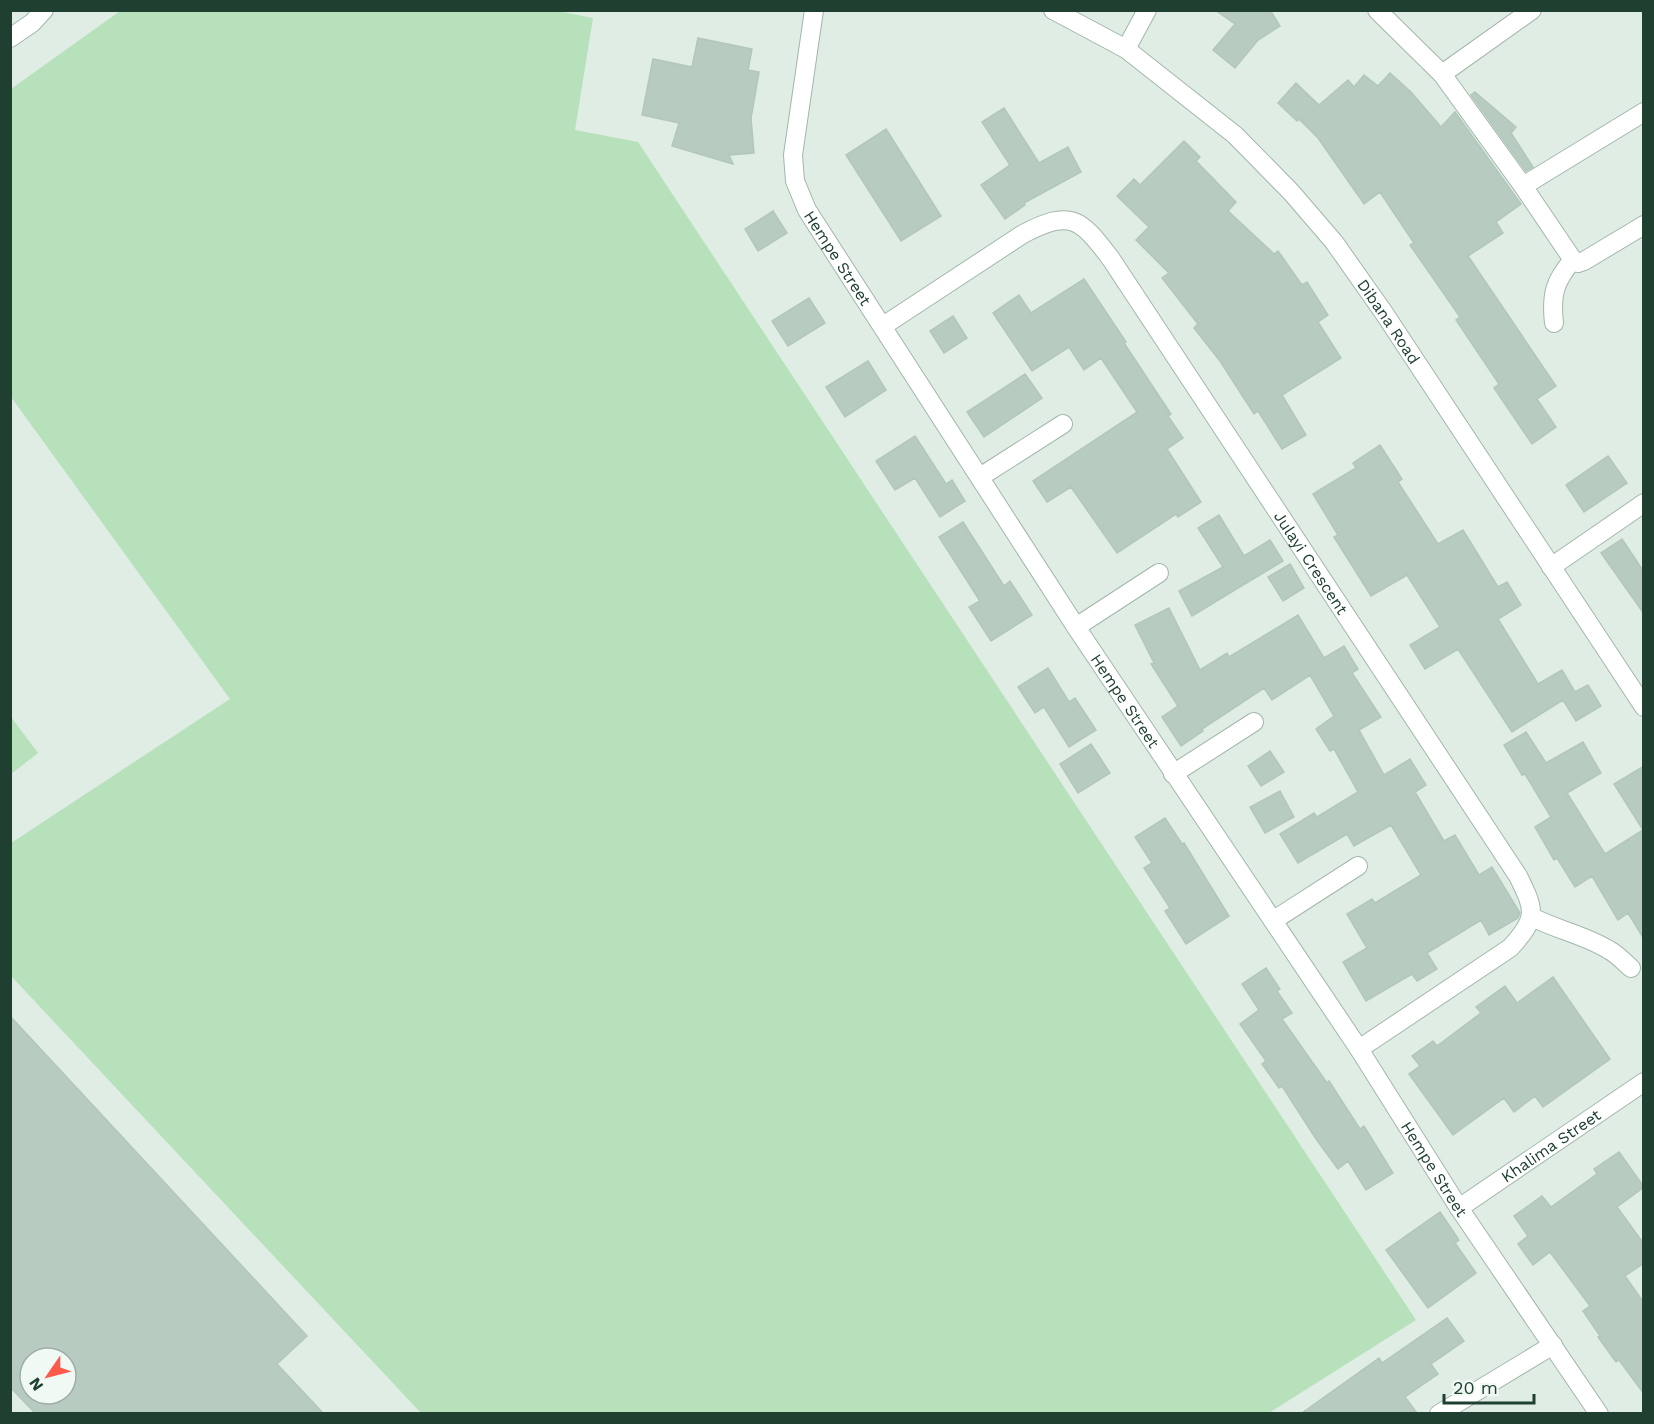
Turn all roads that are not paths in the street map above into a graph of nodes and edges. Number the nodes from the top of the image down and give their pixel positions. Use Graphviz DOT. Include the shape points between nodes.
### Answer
graph roads {
  1 [pos="44,10"];
  2 [pos="814,10"];
  3 [pos="1053,10"];
  4 [pos="1147,10"];
  5 [pos="1377,10"];
  6 [pos="1530,11"];
  7 [pos="10,38"];
  8 [pos="1126,49"];
  9 [pos="1442,74"];
  10 [pos="1644,112"];
  11 [pos="1523,186"];
  12 [pos="1644,225"];
  13 [pos="1573,260"];
  14 [pos="1554,323"];
  15 [pos="883,326"];
  16 [pos="1063,424"];
  17 [pos="980,477"];
  18 [pos="1644,502"];
  19 [pos="1551,567"];
  20 [pos="1159,573"];
  21 [pos="1076,627"];
  22 [pos="1644,707"];
  23 [pos="1254,722"];
  24 [pos="1173,774"];
  25 [pos="1358,866"];
  26 [pos="1532,917"];
  27 [pos="1274,920"];
  28 [pos="1631,968"];
  29 [pos="1359,1049"];
  30 [pos="1644,1082"];
  31 [pos="1459,1208"];
  32 [pos="1553,1345"];
  33 [pos="1439,1413"];
  34 [pos="1599,1413"];
  1 -- 7 [label="street"];
  2 -- 15 [label="street, Hempe Street" via="793,155 795,181 807,210"];
  3 -- 8 [label="street, Dibana Road"];
  4 -- 8 [label="street"];
  5 -- 9 [label="street"];
  6 -- 9 [label="street"];
  8 -- 19 [label="street, Dibana Road" via="1235,135 1334,242"];
  9 -- 11 [label="street"];
  10 -- 11 [label="street"];
  11 -- 13 [label="street"];
  12 -- 13 [label="street" via="1584,261"];
  13 -- 14 [label="street" via="1562,272 1555,289"];
  15 -- 17 [label="street, Hempe Street"];
  15 -- 26 [label="street, Julayi Crescent" via="1042,224 1070,219 1081,225 1111,259 1511,866 1530,900"];
  16 -- 17 [label="street"];
  17 -- 21 [label="street, Hempe Street"];
  18 -- 19 [label="street"];
  19 -- 22 [label="street, Dibana Road"];
  20 -- 21 [label="street"];
  21 -- 24 [label="street, Hempe Street"];
  23 -- 24 [label="street"];
  24 -- 27 [label="street, Hempe Street"];
  25 -- 27 [label="street"];
  26 -- 28 [label="street" via="1610,950"];
  26 -- 29 [label="street" via="1526,931 1510,948"];
  27 -- 29 [label="street, Hempe Street"];
  29 -- 31 [label="street, Hempe Street"];
  30 -- 31 [label="street, Khalima Street"];
  31 -- 32 [label="street, Hempe Street"];
  32 -- 33 [label="street"];
  32 -- 34 [label="street, Hempe Street"];
}
